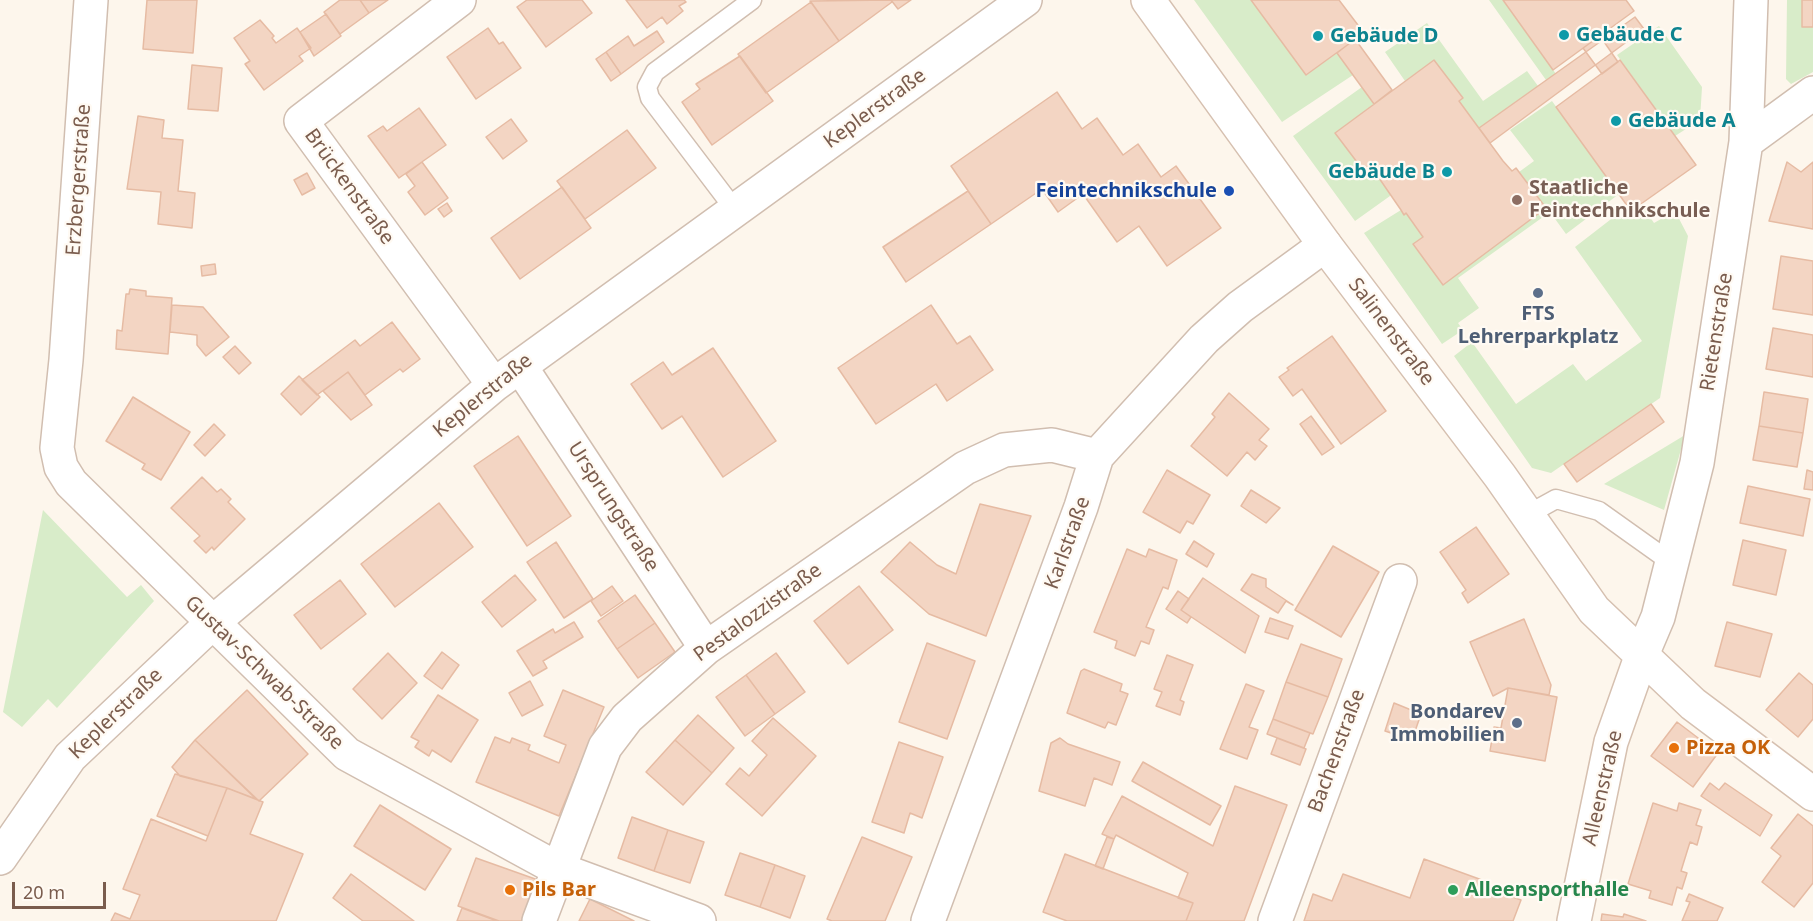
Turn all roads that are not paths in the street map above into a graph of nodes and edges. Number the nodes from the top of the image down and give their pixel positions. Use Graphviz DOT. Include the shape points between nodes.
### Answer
graph roads {
  1 [pos="91,0"];
  2 [pos="459,0"];
  3 [pos="752,0"];
  4 [pos="1025,0"];
  5 [pos="1148,0"];
  6 [pos="1751,0"];
  7 [pos="1813,93"];
  8 [pos="1746,142"];
  9 [pos="735,210"];
  10 [pos="1325,245"];
  11 [pos="66,360"];
  12 [pos="507,375"];
  13 [pos="1097,456"];
  14 [pos="1527,516"];
  15 [pos="1672,563"];
  16 [pos="1400,581"];
  17 [pos="213,623"];
  18 [pos="706,648"];
  19 [pos="1641,657"];
  20 [pos="1809,782"];
  21 [pos="0,858"];
  22 [pos="558,869"];
  23 [pos="539,921"];
  24 [pos="699,921"];
  25 [pos="928,921"];
  26 [pos="1275,921"];
  27 [pos="1574,921"];
  1 -- 11 [label="street, Erzbergerstraße"];
  2 -- 12 [label="street, Brückenstraße" via="301,121"];
  3 -- 9 [label="lane" via="655,72 647,87 650,98"];
  4 -- 9 [label="street, Keplerstraße"];
  5 -- 10 [label="street, Salinenstraße"];
  6 -- 8 [label="street, Rietenstraße"];
  7 -- 8 [label="street"];
  8 -- 15 [label="street, Rietenstraße" via="1697,463"];
  9 -- 12 [label="street, Keplerstraße"];
  10 -- 13 [label="street, Karlstraße" via="1240,307 1204,339"];
  10 -- 14 [label="street, Salinenstraße"];
  11 -- 17 [label="street, Gustav-Schwab-Straße" via="57,448 61,467 71,483"];
  12 -- 17 [label="street, Keplerstraße"];
  12 -- 18 [label="street, Ursprungstraße"];
  13 -- 18 [label="street, Pestalozzistraße" via="1052,445 1004,450 965,468"];
  13 -- 25 [label="street, Karlstraße"];
  14 -- 15 [label="lane" via="1556,499 1599,511"];
  14 -- 19 [label="street, Salinenstraße" via="1594,610"];
  15 -- 19 [label="street, Rietenstraße" via="1658,617"];
  16 -- 26 [label="street, Bachenstraße"];
  17 -- 21 [label="street, Keplerstraße" via="70,757"];
  17 -- 22 [label="street, Gustav-Schwab-Straße" via="347,754"];
  18 -- 22 [label="street, Pestalozzistraße" via="627,718 605,747"];
  19 -- 20 [label="street, Salinenstraße" via="1693,704"];
  19 -- 27 [label="street, Alleenstraße" via="1611,742"];
  22 -- 23 [label="street, Pestalozzistraße"];
  22 -- 24 [label="street, Gustav-Schwab-Straße"];
}
